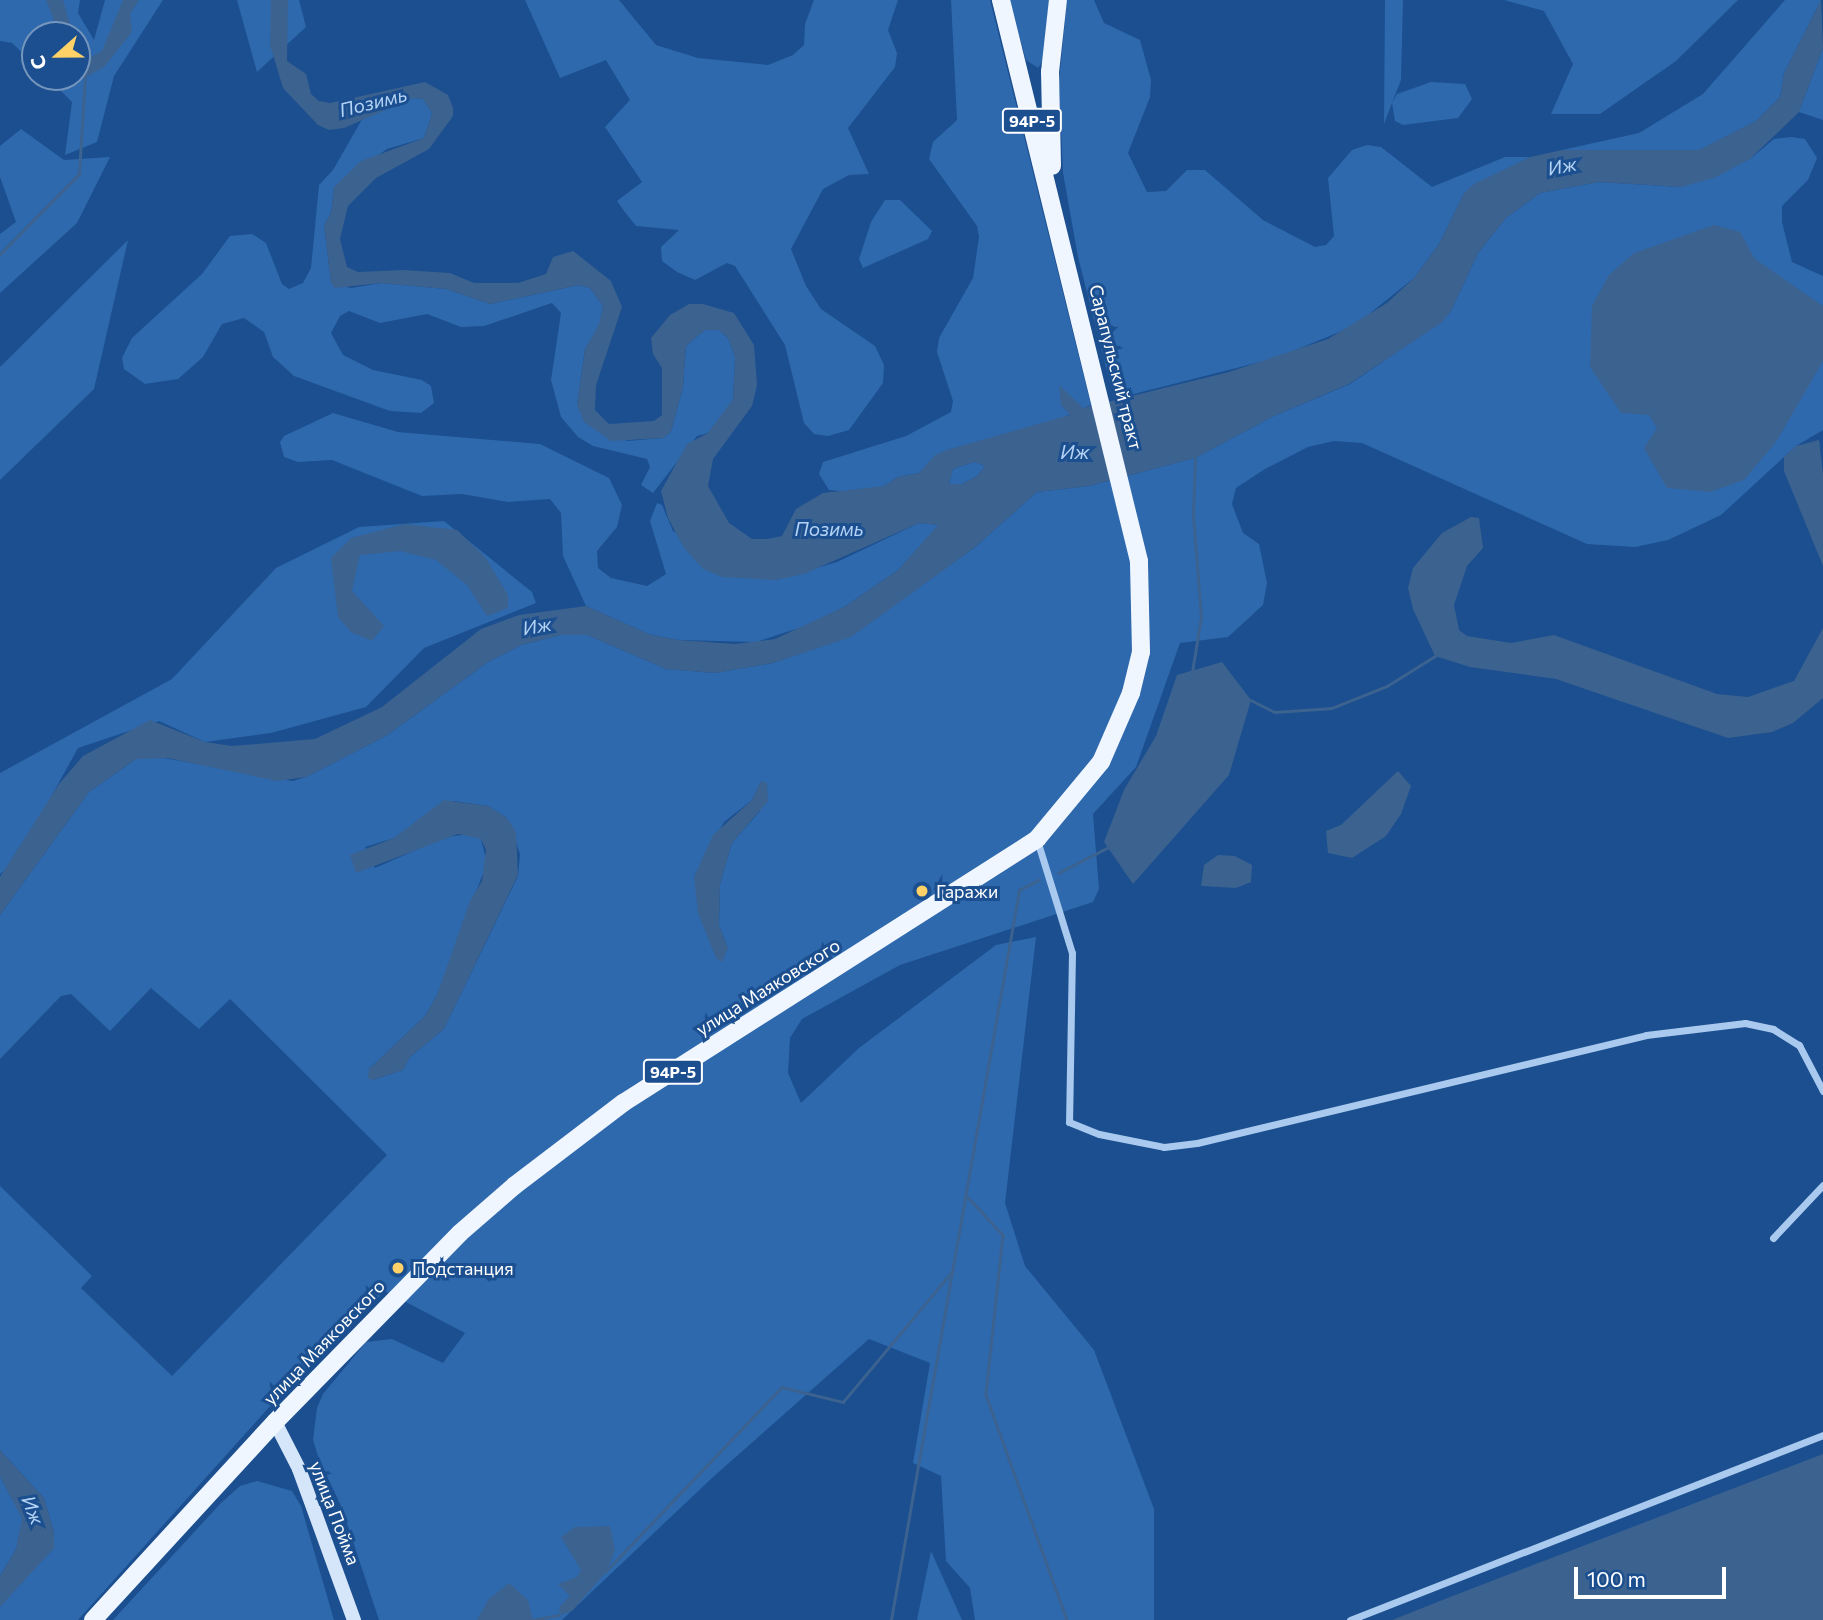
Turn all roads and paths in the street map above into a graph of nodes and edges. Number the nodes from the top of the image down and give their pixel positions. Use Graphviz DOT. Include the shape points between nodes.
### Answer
graph roads {
  1 [pos="1001,0"];
  2 [pos="1058,0"];
  3 [pos="1064,242"];
  4 [pos="1128,502"];
  5 [pos="1037,839"];
  6 [pos="1823,1091"];
  7 [pos="1823,1185"];
  8 [pos="1773,1238"];
  9 [pos="275,1422"];
  10 [pos="1823,1435"];
  11 [pos="93,1620"];
  12 [pos="354,1620"];
  13 [pos="1350,1620"];
  1 -- 3 [label="main road, Сарапульский тракт / 94Р-5"];
  2 -- 3 [label="main road, Сарапульский тракт / 94Р-5" via="1049,129"];
  3 -- 4 [label="main road, Сарапульский тракт / 94Р-5"];
  4 -- 5 [label="main road, улица Маяковского / 94Р-5" via="1143,613 1131,693 1101,762"];
  5 -- 6 [label="street" via="1072,953 1069,1122 1099,1134 1164,1147 1197,1143 1646,1035 1745,1023 1773,1028 1799,1045"];
  5 -- 9 [label="main road, улица Маяковского / 94Р-5" via="564,1145 460,1233"];
  7 -- 8 [label="street"];
  9 -- 11 [label="main road, улица Маяковского / 94Р-5"];
  9 -- 12 [label="main road, улица Пойма" via="319,1518"];
  10 -- 13 [label="street"];
}
